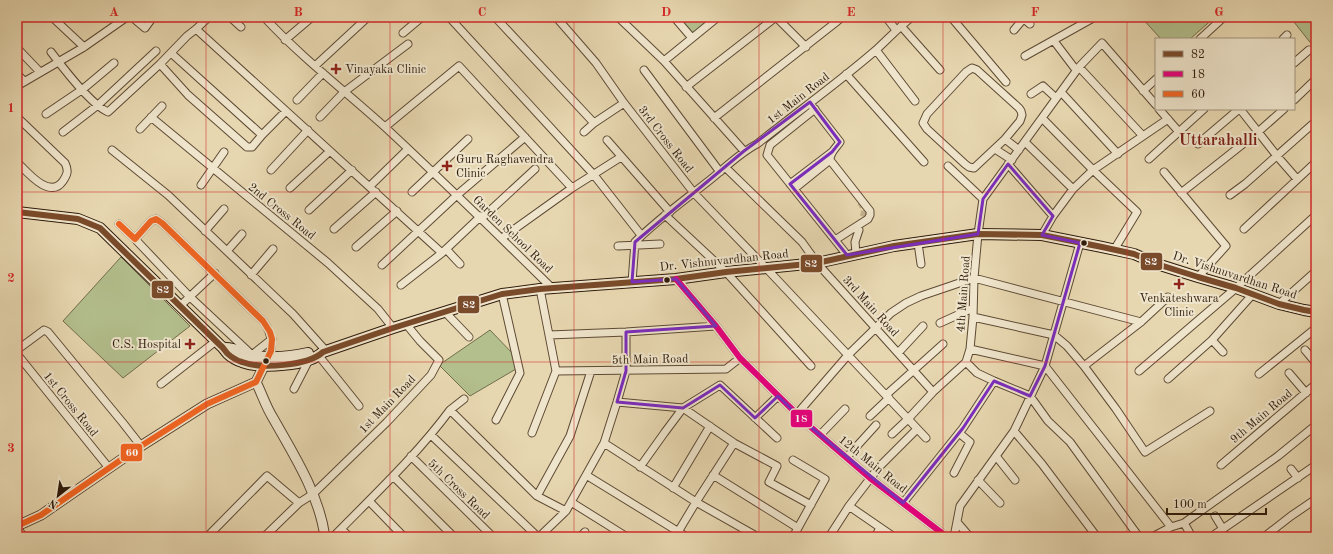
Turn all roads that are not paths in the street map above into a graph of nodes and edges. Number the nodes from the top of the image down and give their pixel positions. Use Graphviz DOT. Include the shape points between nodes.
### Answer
graph roads {
  1 [pos="127,17"];
  2 [pos="132,17"];
  3 [pos="153,17"];
  4 [pos="209,17"];
  5 [pos="230,17"];
  6 [pos="264,17"];
  7 [pos="312,17"];
  8 [pos="368,17"];
  9 [pos="422,17"];
  10 [pos="449,17"];
  11 [pos="495,17"];
  12 [pos="556,17"];
  13 [pos="618,17"];
  14 [pos="674,17"];
  15 [pos="718,17"];
  16 [pos="776,17"];
  17 [pos="829,17"];
  18 [pos="842,17"];
  19 [pos="886,17"];
  20 [pos="912,17"];
  21 [pos="950,17"];
  22 [pos="1096,17"];
  23 [pos="1224,17"];
  24 [pos="54,18"];
  25 [pos="1023,18"];
  26 [pos="836,23"];
  27 [pos="1030,24"];
  28 [pos="241,27"];
  29 [pos="898,28"];
  30 [pos="196,29"];
  31 [pos="1014,30"];
  32 [pos="403,33"];
  33 [pos="692,38"];
  34 [pos="1201,38"];
  35 [pos="286,40"];
  36 [pos="1054,41"];
  37 [pos="408,44"];
  38 [pos="84,47"];
  39 [pos="806,47"];
  40 [pos="17,48"];
  41 [pos="876,50"];
  42 [pos="1309,50"];
  43 [pos="156,51"];
  44 [pos="51,52"];
  45 [pos="171,53"];
  46 [pos="1026,56"];
  47 [pos="664,61"];
  48 [pos="59,62"];
  49 [pos="1295,62"];
  50 [pos="114,63"];
  51 [pos="160,64"];
  52 [pos="315,66"];
  53 [pos="1078,68"];
  54 [pos="644,70"];
  55 [pos="940,70"];
  56 [pos="40,72"];
  57 [pos="322,73"];
  58 [pos="17,74"];
  59 [pos="846,74"];
  60 [pos="1155,80"];
  61 [pos="1316,80"];
  62 [pos="24,82"];
  63 [pos="1006,82"];
  64 [pos="17,86"];
  65 [pos="686,87"];
  66 [pos="82,89"];
  67 [pos="1143,91"];
  68 [pos="344,92"];
  69 [pos="1031,94"];
  70 [pos="1058,95"];
  71 [pos="1295,99"];
  72 [pos="297,100"];
  73 [pos="915,101"];
  74 [pos="810,102"];
  75 [pos="624,103"];
  76 [pos="1155,104"];
  77 [pos="98,105"];
  78 [pos="162,106"];
  79 [pos="815,109"];
  80 [pos="1160,110"];
  81 [pos="1203,110"];
  82 [pos="1239,110"];
  83 [pos="1241,110"];
  84 [pos="1283,110"];
  85 [pos="286,111"];
  86 [pos="46,114"];
  87 [pos="17,117"];
  88 [pos="151,117"];
  89 [pos="320,117"];
  90 [pos="714,118"];
  91 [pos="1042,118"];
  92 [pos="1168,119"];
  93 [pos="1316,121"];
  94 [pos="594,123"];
  95 [pos="385,127"];
  96 [pos="140,129"];
  97 [pos="308,130"];
  98 [pos="63,132"];
  99 [pos="584,132"];
  100 [pos="1179,132"];
  101 [pos="1258,132"];
  102 [pos="262,135"];
  103 [pos="1143,136"];
  104 [pos="525,137"];
  105 [pos="468,139"];
  106 [pos="1005,139"];
  107 [pos="606,140"];
  108 [pos="1025,142"];
  109 [pos="1198,144"];
  110 [pos="408,149"];
  111 [pos="995,149"];
  112 [pos="112,150"];
  113 [pos="1019,150"];
  114 [pos="330,151"];
  115 [pos="744,151"];
  116 [pos="224,152"];
  117 [pos="832,152"];
  118 [pos="1118,154"];
  119 [pos="1277,156"];
  120 [pos="622,157"];
  121 [pos="1149,159"];
  122 [pos="830,160"];
  123 [pos="17,162"];
  124 [pos="924,162"];
  125 [pos="1010,162"];
  126 [pos="1316,162"];
  127 [pos="948,166"];
  128 [pos="212,169"];
  129 [pos="535,169"];
  130 [pos="271,170"];
  131 [pos="352,170"];
  132 [pos="723,170"];
  133 [pos="1093,170"];
  134 [pos="1164,172"];
  135 [pos="433,173"];
  136 [pos="594,175"];
  137 [pos="1297,179"];
  138 [pos="200,184"];
  139 [pos="370,186"];
  140 [pos="792,187"];
  141 [pos="290,188"];
  142 [pos="572,188"];
  143 [pos="1073,189"];
  144 [pos="376,192"];
  145 [pos="412,192"];
  146 [pos="694,193"];
  147 [pos="1181,193"];
  148 [pos="457,195"];
  149 [pos="1230,195"];
  150 [pos="983,199"];
  151 [pos="224,209"];
  152 [pos="309,210"];
  153 [pos="397,211"];
  154 [pos="17,212"];
  155 [pos="668,213"];
  156 [pos="1316,215"];
  157 [pos="1053,216"];
  158 [pos="481,217"];
  159 [pos="119,224"];
  160 [pos="334,229"];
  161 [pos="1244,229"];
  162 [pos="859,230"];
  163 [pos="205,231"];
  164 [pos="418,232"];
  165 [pos="242,234"];
  166 [pos="978,234"];
  167 [pos="1042,235"];
  168 [pos="642,236"];
  169 [pos="502,238"];
  170 [pos="134,239"];
  171 [pos="836,240"];
  172 [pos="918,243"];
  173 [pos="1080,243"];
  174 [pos="660,244"];
  175 [pos="618,246"];
  176 [pos="635,246"];
  177 [pos="356,247"];
  178 [pos="273,249"];
  179 [pos="1114,250"];
  180 [pos="227,251"];
  181 [pos="444,251"];
  182 [pos="852,254"];
  183 [pos="817,263"];
  184 [pos="460,264"];
  185 [pos="921,264"];
  186 [pos="382,265"];
  187 [pos="768,268"];
  188 [pos="1316,271"];
  189 [pos="215,272"];
  190 [pos="726,272"];
  191 [pos="251,275"];
  192 [pos="1198,277"];
  193 [pos="974,278"];
  194 [pos="676,279"];
  195 [pos="632,282"];
  196 [pos="401,285"];
  197 [pos="552,288"];
  198 [pos="1236,288"];
  199 [pos="540,289"];
  200 [pos="502,294"];
  201 [pos="1253,294"];
  202 [pos="189,296"];
  203 [pos="1168,297"];
  204 [pos="1063,302"];
  205 [pos="1279,304"];
  206 [pos="180,306"];
  207 [pos="973,308"];
  208 [pos="446,312"];
  209 [pos="1316,312"];
  210 [pos="973,317"];
  211 [pos="1141,322"];
  212 [pos="406,324"];
  213 [pos="940,324"];
  214 [pos="716,326"];
  215 [pos="923,326"];
  216 [pos="393,328"];
  217 [pos="876,328"];
  218 [pos="1316,328"];
  219 [pos="626,332"];
  220 [pos="549,335"];
  221 [pos="1054,335"];
  222 [pos="469,337"];
  223 [pos="272,339"];
  224 [pos="1212,340"];
  225 [pos="216,341"];
  226 [pos="943,344"];
  227 [pos="970,349"];
  228 [pos="1305,350"];
  229 [pos="898,352"];
  230 [pos="1223,352"];
  231 [pos="17,353"];
  232 [pos="323,353"];
  233 [pos="848,356"];
  234 [pos="740,358"];
  235 [pos="309,360"];
  236 [pos="266,362"];
  237 [pos="966,362"];
  238 [pos="1316,363"];
  239 [pos="811,366"];
  240 [pos="1045,366"];
  241 [pos="1084,366"];
  242 [pos="591,370"];
  243 [pos="626,370"];
  244 [pos="914,370"];
  245 [pos="556,371"];
  246 [pos="1139,371"];
  247 [pos="1289,373"];
  248 [pos="1259,374"];
  249 [pos="1168,379"];
  250 [pos="994,381"];
  251 [pos="256,382"];
  252 [pos="161,384"];
  253 [pos="1316,384"];
  254 [pos="294,389"];
  255 [pos="933,392"];
  256 [pos="1306,393"];
  257 [pos="778,396"];
  258 [pos="888,396"];
  259 [pos="1030,396"];
  260 [pos="464,399"];
  261 [pos="617,402"];
  262 [pos="359,406"];
  263 [pos="683,408"];
  264 [pos="845,409"];
  265 [pos="450,410"];
  266 [pos="1210,411"];
  267 [pos="797,414"];
  268 [pos="870,416"];
  269 [pos="755,418"];
  270 [pos="908,419"];
  271 [pos="496,420"];
  272 [pos="876,425"];
  273 [pos="1316,425"];
  274 [pos="710,426"];
  275 [pos="918,429"];
  276 [pos="1014,431"];
  277 [pos="532,433"];
  278 [pos="958,433"];
  279 [pos="892,434"];
  280 [pos="431,435"];
  281 [pos="820,436"];
  282 [pos="777,438"];
  283 [pos="926,438"];
  284 [pos="604,443"];
  285 [pos="734,443"];
  286 [pos="141,446"];
  287 [pos="410,456"];
  288 [pos="996,456"];
  289 [pos="847,457"];
  290 [pos="793,460"];
  291 [pos="1221,465"];
  292 [pos="1316,465"];
  293 [pos="640,467"];
  294 [pos="109,468"];
  295 [pos="1291,470"];
  296 [pos="954,473"];
  297 [pos="586,475"];
  298 [pos="713,475"];
  299 [pos="393,476"];
  300 [pos="870,478"];
  301 [pos="1298,478"];
  302 [pos="978,480"];
  303 [pos="1015,480"];
  304 [pos="673,488"];
  305 [pos="313,494"];
  306 [pos="537,496"];
  307 [pos="1316,499"];
  308 [pos="369,501"];
  309 [pos="571,502"];
  310 [pos="696,502"];
  311 [pos="299,503"];
  312 [pos="903,503"];
  313 [pos="1000,503"];
  314 [pos="811,505"];
  315 [pos="849,506"];
  316 [pos="566,511"];
  317 [pos="1215,516"];
  318 [pos="957,522"];
  319 [pos="1184,523"];
  320 [pos="17,527"];
  321 [pos="1171,527"];
  322 [pos="798,528"];
  323 [pos="880,528"];
  324 [pos="341,529"];
  325 [pos="1223,529"];
  326 [pos="677,534"];
  327 [pos="1316,534"];
  328 [pos="969,536"];
  329 [pos="24,537"];
  330 [pos="207,537"];
  331 [pos="264,537"];
  332 [pos="325,537"];
  333 [pos="333,537"];
  334 [pos="350,537"];
  335 [pos="404,537"];
  336 [pos="454,537"];
  337 [pos="493,537"];
  338 [pos="538,537"];
  339 [pos="627,537"];
  340 [pos="687,537"];
  341 [pos="758,537"];
  342 [pos="793,537"];
  343 [pos="829,537"];
  344 [pos="874,537"];
  345 [pos="894,537"];
  346 [pos="947,537"];
  347 [pos="954,537"];
  348 [pos="1097,537"];
  349 [pos="1139,537"];
  350 [pos="1152,537"];
  351 [pos="1192,537"];
  352 [pos="1211,537"];
  353 [pos="1264,537"];
  354 [pos="1311,537"];
  1 -- 38 [label="street"];
  2 -- 3 [label="street" via="145,28"];
  4 -- 30 [label="street"];
  5 -- 28 [label="street"];
  6 -- 35 [label="street, Garden School Road"];
  7 -- 35 [label="street"];
  8 -- 52 [label="street"];
  9 -- 32 [label="street"];
  10 -- 136 [label="street"];
  11 -- 94 [label="street"];
  12 -- 75 [label="street, 3rd Cross Road" via="596,63"];
  13 -- 47 [label="street"];
  14 -- 33 [label="street"];
  15 -- 33 [label="street"];
  16 -- 39 [label="street"];
  16 -- 65 [label="street"];
  17 -- 26 [label="street"];
  18 -- 26 [label="street"];
  19 -- 29 [label="street"];
  20 -- 29 [label="street, 1st Main Road"];
  21 -- 63 [label="street"];
  22 -- 36 [label="street"];
  23 -- 34 [label="street"];
  24 -- 38 [label="street"];
  25 -- 27 [label="street"];
  25 -- 31 [label="street"];
  26 -- 39 [label="street"];
  29 -- 41 [label="street, 1st Main Road"];
  29 -- 55 [label="street"];
  30 -- 45 [label="street"];
  30 -- 85 [label="street"];
  33 -- 47 [label="street"];
  35 -- 52 [label="street, Garden School Road"];
  36 -- 46 [label="street"];
  36 -- 53 [label="street"];
  37 -- 68 [label="street"];
  38 -- 48 [label="street"];
  39 -- 90 [label="street"];
  40 -- 56 [label="street"];
  41 -- 59 [label="street, 1st Main Road"];
  41 -- 73 [label="street"];
  42 -- 49 [label="street"];
  43 -- 77 [label="street"];
  44 -- 48 [label="street"];
  45 -- 51 [label="street"];
  45 -- 102 [label="street"];
  47 -- 65 [label="street"];
  48 -- 56 [label="street"];
  48 -- 66 [label="street"];
  50 -- 66 [label="street"];
  51 -- 77 [label="street" via="108,112"];
  51 -- 102 [label="street" via="188,94 247,146 252,147"];
  52 -- 57 [label="street, Garden School Road"];
  53 -- 67 [label="street, 4th Main Road" via="1102,43"];
  53 -- 70 [label="street, 4th Main Road"];
  53 -- 103 [label="street"];
  54 -- 132 [label="street, 3rd Main Road"];
  56 -- 62 [label="street"];
  57 -- 68 [label="street, Garden School Road"];
  57 -- 72 [label="street"];
  58 -- 62 [label="street"];
  59 -- 74 [label="street, 1st Main Road"];
  59 -- 124 [label="street"];
  60 -- 67 [label="street"];
  61 -- 71 [label="street"];
  62 -- 64 [label="street"];
  65 -- 90 [label="street"];
  66 -- 77 [label="street"];
  66 -- 86 [label="street"];
  67 -- 76 [label="street"];
  68 -- 89 [label="street"];
  68 -- 95 [label="street, Garden School Road"];
  69 -- 70 [label="street" via="1043,86"];
  70 -- 91 [label="street, 4th Main Road"];
  70 -- 118 [label="street"];
  74 -- 79 [label="street"];
  74 -- 115 [label="street, 1st Main Road" via="757,144"];
  75 -- 94 [label="street"];
  75 -- 146 [label="street, 3rd Cross Road"];
  77 -- 98 [label="street"];
  78 -- 88 [label="street"];
  79 -- 117 [label="street" via="840,142"];
  79 -- 140 [label="street" via="770,145 768,150 767,155"];
  80 -- 92 [label="street"];
  81 -- 100 [label="street"];
  82 -- 109 [label="street"];
  83 -- 101 [label="street"];
  84 -- 101 [label="street"];
  85 -- 97 [label="street"];
  85 -- 102 [label="street"];
  87 -- 123 [label="street" via="65,163 68,168 67,174 61,184 48,188"];
  88 -- 96 [label="street"];
  88 -- 128 [label="street, 2nd Cross Road"];
  90 -- 115 [label="street"];
  91 -- 108 [label="street, 4th Main Road"];
  91 -- 133 [label="street"];
  92 -- 100 [label="street"];
  92 -- 103 [label="street"];
  93 -- 119 [label="street"];
  94 -- 99 [label="street"];
  95 -- 104 [label="street" via="459,66"];
  95 -- 110 [label="street, Garden School Road"];
  97 -- 114 [label="street"];
  97 -- 130 [label="street"];
  100 -- 121 [label="street"];
  101 -- 119 [label="street"];
  101 -- 147 [label="street"];
  103 -- 118 [label="street"];
  104 -- 142 [label="street"];
  104 -- 148 [label="street"];
  105 -- 135 [label="street"];
  106 -- 111 [label="street"];
  106 -- 111 [label="street" via="1020,121 1021,111 977,70 969,69 927,114 923,123 970,167 977,166"];
  106 -- 113 [label="street"];
  107 -- 120 [label="street"];
  108 -- 113 [label="street, 4th Main Road"];
  108 -- 143 [label="street"];
  110 -- 135 [label="street, Garden School Road"];
  110 -- 139 [label="street"];
  111 -- 125 [label="street"];
  112 -- 163 [label="street" via="168,195"];
  113 -- 125 [label="street, 4th Main Road"];
  114 -- 131 [label="street"];
  114 -- 141 [label="street"];
  115 -- 132 [label="street, 1st Main Road"];
  116 -- 128 [label="street"];
  117 -- 122 [label="street"];
  117 -- 140 [label="street"];
  118 -- 133 [label="street"];
  119 -- 137 [label="street"];
  119 -- 149 [label="street"];
  120 -- 136 [label="street"];
  120 -- 155 [label="street"];
  122 -- 140 [label="street"];
  122 -- 171 [label="street" via="870,211 868,219"];
  125 -- 150 [label="street, 4th Main Road"];
  125 -- 157 [label="street"];
  126 -- 137 [label="street"];
  127 -- 150 [label="street"];
  128 -- 138 [label="street"];
  128 -- 216 [label="street, 2nd Cross Road" via="328,264 378,309"];
  129 -- 158 [label="street"];
  131 -- 139 [label="street"];
  131 -- 152 [label="street"];
  132 -- 146 [label="street, 1st Main Road"];
  132 -- 183 [label="street, 3rd Main Road" via="802,242"];
  133 -- 143 [label="street"];
  133 -- 179 [label="street" via="1137,212"];
  134 -- 147 [label="street"];
  135 -- 145 [label="street"];
  135 -- 148 [label="street, Garden School Road"];
  136 -- 142 [label="street"];
  136 -- 168 [label="street"];
  137 -- 161 [label="street"];
  139 -- 144 [label="street"];
  140 -- 171 [label="street"];
  142 -- 169 [label="street"];
  143 -- 157 [label="street"];
  144 -- 153 [label="street"];
  144 -- 160 [label="street"];
  146 -- 155 [label="street, 1st Main Road"];
  146 -- 187 [label="street, 3rd Cross Road"];
  147 -- 192 [label="street" via="1226,246"];
  148 -- 158 [label="street, Garden School Road"];
  148 -- 164 [label="street"];
  150 -- 166 [label="street, 4th Main Road"];
  151 -- 163 [label="street"];
  153 -- 164 [label="street"];
  153 -- 177 [label="street"];
  154 -- 206 [label="main road" via="78,219 100,228"];
  155 -- 168 [label="street, 1st Main Road"];
  155 -- 190 [label="street"];
  156 -- 198 [label="street"];
  157 -- 167 [label="street"];
  158 -- 169 [label="street, Garden School Road"];
  158 -- 181 [label="street"];
  159 -- 170 [label="street"];
  162 -- 182 [label="street"];
  163 -- 180 [label="street"];
  164 -- 181 [label="street"];
  164 -- 186 [label="street"];
  165 -- 180 [label="street"];
  166 -- 167 [label="main road, Dr. Vishnuvardhan Road"];
  166 -- 172 [label="main road, Dr. Vishnuvardhan Road"];
  166 -- 193 [label="street, 4th Main Road"];
  167 -- 173 [label="main road, Dr. Vishnuvardhan Road"];
  168 -- 176 [label="street, 1st Main Road" via="635,242"];
  169 -- 197 [label="street, Garden School Road"];
  170 -- 189 [label="street" via="156,219"];
  170 -- 202 [label="street"];
  171 -- 182 [label="street"];
  172 -- 182 [label="main road, Dr. Vishnuvardhan Road"];
  172 -- 185 [label="street"];
  173 -- 179 [label="main road, Dr. Vishnuvardhan Road"];
  173 -- 204 [label="street"];
  174 -- 176 [label="street"];
  175 -- 176 [label="street"];
  176 -- 195 [label="street"];
  178 -- 191 [label="street"];
  179 -- 192 [label="main road, Dr. Vishnuvardhan Road" via="1134,254"];
  180 -- 191 [label="street"];
  181 -- 184 [label="street"];
  181 -- 196 [label="street"];
  182 -- 183 [label="main road, Dr. Vishnuvardhan Road"];
  183 -- 187 [label="main road, Dr. Vishnuvardhan Road"];
  183 -- 217 [label="street, 3rd Main Road"];
  187 -- 190 [label="main road, Dr. Vishnuvardhan Road"];
  187 -- 233 [label="street"];
  188 -- 205 [label="street"];
  189 -- 202 [label="street"];
  189 -- 223 [label="street" via="269,328"];
  190 -- 194 [label="main road, Dr. Vishnuvardhan Road"];
  190 -- 239 [label="street"];
  191 -- 232 [label="street" via="293,314"];
  192 -- 198 [label="main road, Dr. Vishnuvardhan Road"];
  193 -- 204 [label="street"];
  193 -- 207 [label="street, 4th Main Road"];
  193 -- 217 [label="street" via="906,303"];
  194 -- 195 [label="main road, Dr. Vishnuvardhan Road"];
  194 -- 214 [label="street, 12th Main Road"];
  195 -- 197 [label="main road, Dr. Vishnuvardhan Road"];
  197 -- 199 [label="main road, Dr. Vishnuvardhan Road"];
  198 -- 201 [label="main road, Dr. Vishnuvardhan Road"];
  198 -- 246 [label="street"];
  199 -- 200 [label="main road, Dr. Vishnuvardhan Road"];
  199 -- 220 [label="street"];
  200 -- 208 [label="main road, Dr. Vishnuvardhan Road"];
  200 -- 271 [label="street" via="520,373"];
  201 -- 205 [label="main road, Dr. Vishnuvardhan Road"];
  201 -- 224 [label="street"];
  202 -- 206 [label="street"];
  202 -- 223 [label="street" via="251,354"];
  203 -- 211 [label="street"];
  204 -- 211 [label="street"];
  204 -- 221 [label="street"];
  205 -- 209 [label="main road, Dr. Vishnuvardhan Road"];
  206 -- 225 [label="main road"];
  207 -- 210 [label="street, 4th Main Road"];
  207 -- 213 [label="street"];
  208 -- 212 [label="main road, Dr. Vishnuvardhan Road"];
  208 -- 222 [label="street"];
  210 -- 221 [label="street"];
  210 -- 227 [label="street, 4th Main Road"];
  211 -- 241 [label="street"];
  212 -- 216 [label="main road, Dr. Vishnuvardhan Road"];
  212 -- 305 [label="street, 1st Main Road" via="439,360 438,363 431,375 387,422"];
  214 -- 219 [label="street"];
  214 -- 234 [label="street, 12th Main Road"];
  215 -- 229 [label="street"];
  216 -- 232 [label="main road, Dr. Vishnuvardhan Road"];
  217 -- 229 [label="street, 3rd Main Road"];
  217 -- 233 [label="street"];
  218 -- 248 [label="street"];
  219 -- 220 [label="street"];
  219 -- 243 [label="street"];
  220 -- 245 [label="street"];
  221 -- 240 [label="street"];
  221 -- 241 [label="street"];
  223 -- 236 [label="street" via="271,351"];
  224 -- 230 [label="street"];
  224 -- 249 [label="street"];
  225 -- 236 [label="main road" via="229,355 241,362"];
  225 -- 252 [label="street"];
  226 -- 244 [label="street"];
  227 -- 237 [label="street, 4th Main Road"];
  227 -- 240 [label="street"];
  228 -- 238 [label="street"];
  229 -- 244 [label="street, 3rd Main Road"];
  231 -- 286 [label="street, 1st Cross Road" via="17,350 44,330 48,332"];
  231 -- 294 [label="street, 1st Cross Road"];
  232 -- 235 [label="main road, Dr. Vishnuvardhan Road"];
  232 -- 236 [label="main road, Dr. Vishnuvardhan Road" via="318,350"];
  232 -- 262 [label="street"];
  233 -- 258 [label="street"];
  233 -- 267 [label="street"];
  234 -- 243 [label="street, 5th Main Road" via="726,369"];
  234 -- 257 [label="street, 12th Main Road"];
  235 -- 236 [label="main road, Dr. Vishnuvardhan Road" via="294,363"];
  235 -- 254 [label="street"];
  236 -- 251 [label="street"];
  237 -- 250 [label="street" via="977,373"];
  237 -- 255 [label="street"];
  240 -- 259 [label="street"];
  240 -- 321 [label="street"];
  241 -- 266 [label="street" via="1145,452"];
  242 -- 243 [label="street, 5th Main Road"];
  242 -- 245 [label="street, 5th Main Road"];
  242 -- 306 [label="street" via="570,436"];
  243 -- 261 [label="street"];
  244 -- 255 [label="street, 3rd Main Road"];
  244 -- 258 [label="street"];
  245 -- 277 [label="street"];
  247 -- 256 [label="street"];
  250 -- 259 [label="street"];
  250 -- 278 [label="street"];
  251 -- 286 [label="street" via="207,404"];
  251 -- 305 [label="street"];
  253 -- 256 [label="street, 9th Main Road"];
  255 -- 270 [label="street"];
  256 -- 291 [label="street, 9th Main Road"];
  257 -- 267 [label="street, 12th Main Road"];
  257 -- 269 [label="street"];
  258 -- 268 [label="street"];
  258 -- 270 [label="street"];
  259 -- 276 [label="street"];
  259 -- 349 [label="street" via="1048,421 1070,442"];
  260 -- 265 [label="street"];
  261 -- 263 [label="street"];
  261 -- 284 [label="street"];
  263 -- 269 [label="street" via="720,385"];
  263 -- 274 [label="street"];
  263 -- 293 [label="street"];
  264 -- 281 [label="street"];
  265 -- 280 [label="street"];
  265 -- 306 [label="street"];
  267 -- 281 [label="street, 12th Main Road"];
  269 -- 282 [label="street"];
  270 -- 275 [label="street"];
  270 -- 279 [label="street"];
  272 -- 289 [label="street"];
  273 -- 319 [label="street" via="1278,456"];
  274 -- 285 [label="street"];
  274 -- 304 [label="street"];
  275 -- 283 [label="street"];
  275 -- 300 [label="street"];
  276 -- 288 [label="street"];
  276 -- 348 [label="street"];
  278 -- 296 [label="street" via="970,442"];
  278 -- 312 [label="street"];
  280 -- 287 [label="street"];
  280 -- 338 [label="street"];
  281 -- 289 [label="street, 12th Main Road"];
  284 -- 293 [label="street"];
  284 -- 297 [label="street"];
  285 -- 298 [label="street"];
  285 -- 314 [label="street" via="777,466 769,482"];
  286 -- 294 [label="street"];
  287 -- 299 [label="street"];
  287 -- 337 [label="street, 5th Cross Road"];
  288 -- 302 [label="street"];
  288 -- 303 [label="street"];
  289 -- 300 [label="street, 12th Main Road"];
  290 -- 314 [label="street" via="825,479"];
  292 -- 301 [label="street"];
  293 -- 304 [label="street"];
  294 -- 320 [label="street" via="41,515"];
  295 -- 301 [label="street"];
  297 -- 309 [label="street"];
  297 -- 326 [label="street"];
  298 -- 310 [label="street"];
  298 -- 322 [label="street"];
  299 -- 308 [label="street"];
  299 -- 336 [label="street"];
  300 -- 312 [label="street, 12th Main Road"];
  300 -- 315 [label="street"];
  301 -- 325 [label="street"];
  302 -- 313 [label="street"];
  302 -- 318 [label="street" via="960,506"];
  304 -- 310 [label="street"];
  305 -- 311 [label="street"];
  305 -- 332 [label="street"];
  306 -- 316 [label="street"];
  307 -- 353 [label="street"];
  308 -- 324 [label="street"];
  308 -- 335 [label="street"];
  309 -- 316 [label="street"];
  309 -- 339 [label="street"];
  310 -- 326 [label="street"];
  310 -- 341 [label="street"];
  311 -- 330 [label="street" via="267,476"];
  311 -- 331 [label="street"];
  312 -- 346 [label="street, 12th Main Road"];
  314 -- 322 [label="street"];
  315 -- 323 [label="street"];
  315 -- 343 [label="street"];
  316 -- 338 [label="street"];
  317 -- 325 [label="street"];
  318 -- 328 [label="street"];
  318 -- 347 [label="street"];
  319 -- 321 [label="street"];
  319 -- 351 [label="street"];
  320 -- 329 [label="street"];
  321 -- 350 [label="street"];
  322 -- 342 [label="street"];
  323 -- 344 [label="street"];
  323 -- 345 [label="street"];
  324 -- 333 [label="street"];
  324 -- 334 [label="street"];
  325 -- 352 [label="street"];
  326 -- 340 [label="street"];
  327 -- 354 [label="street"];
}
